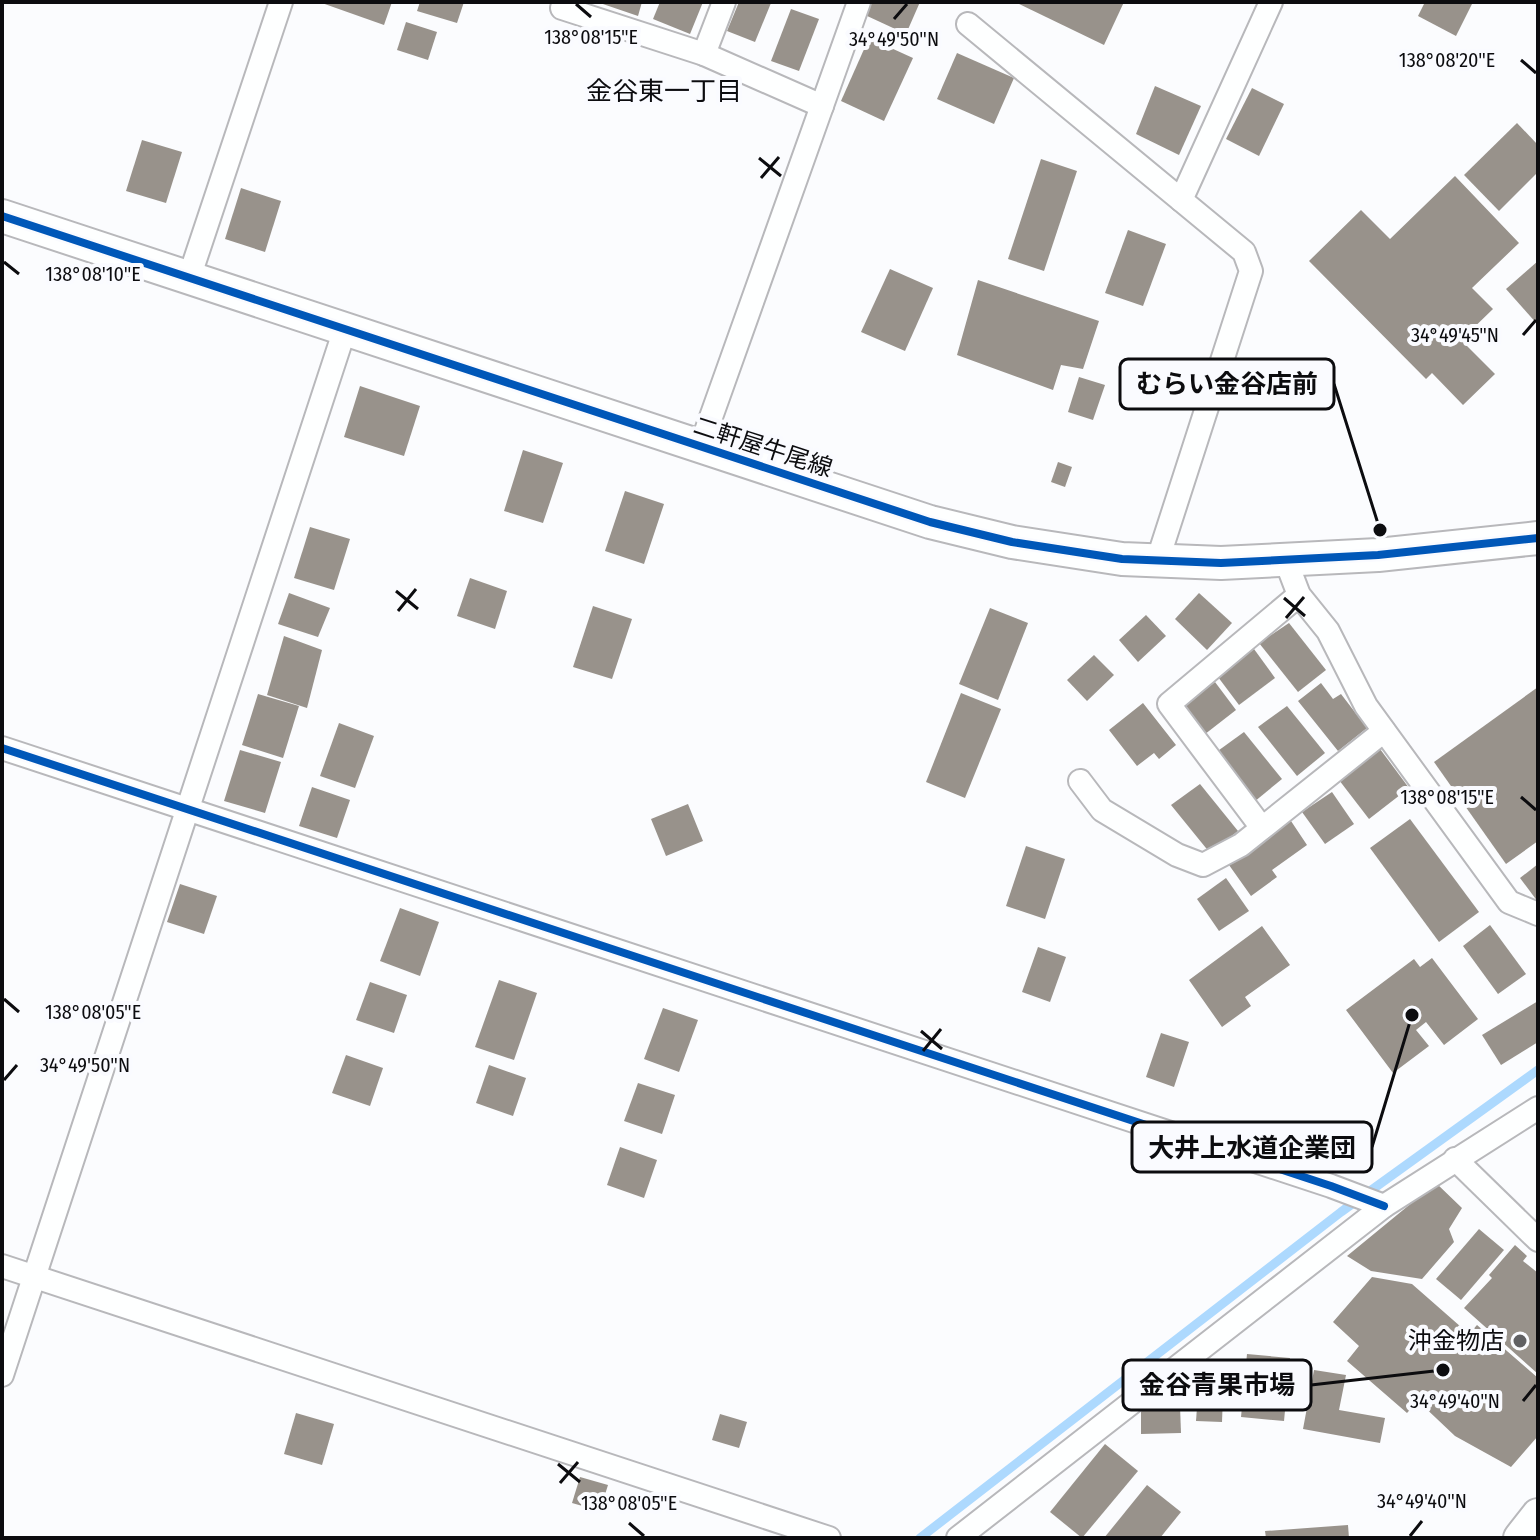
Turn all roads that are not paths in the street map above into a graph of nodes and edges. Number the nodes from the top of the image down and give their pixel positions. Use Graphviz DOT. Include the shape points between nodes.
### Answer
graph roads {
  1 [pos="281,2"];
  2 [pos="564,2"];
  3 [pos="724,2"];
  4 [pos="859,2"];
  5 [pos="1271,2"];
  6 [pos="968,24"];
  7 [pos="704,54"];
  8 [pos="822,106"];
  9 [pos="1181,200"];
  10 [pos="2,216"];
  11 [pos="189,278"];
  12 [pos="345,329"];
  13 [pos="700,448"];
  14 [pos="1538,538"];
  15 [pos="1158,559"];
  16 [pos="1286,561"];
  17 [pos="1299,595"];
  18 [pos="1384,731"];
  19 [pos="2,748"];
  20 [pos="1080,781"];
  21 [pos="186,809"];
  22 [pos="1262,828"];
  23 [pos="1538,914"];
  24 [pos="1538,1108"];
  25 [pos="1455,1159"];
  26 [pos="1384,1206"];
  27 [pos="1538,1240"];
  28 [pos="2,1266"];
  29 [pos="35,1277"];
  30 [pos="2,1375"];
  31 [pos="1538,1515"];
  32 [pos="829,1538"];
  33 [pos="958,1538"];
  34 [pos="1520,1538"];
  1 -- 11 [label="street"];
  2 -- 7 [label="street" via="562,8"];
  3 -- 7 [label="street"];
  4 -- 8 [label="street"];
  5 -- 9 [label="street"];
  6 -- 9 [label="street"];
  7 -- 8 [label="street"];
  8 -- 13 [label="street"];
  9 -- 15 [label="street" via="1244,252 1251,271"];
  10 -- 11 [label="street, 二軒屋牛尾線"];
  11 -- 12 [label="street, 二軒屋牛尾線"];
  12 -- 13 [label="street, 二軒屋牛尾線"];
  12 -- 21 [label="street"];
  13 -- 15 [label="street, 二軒屋牛尾線" via="930,522 1012,542 1122,559"];
  14 -- 16 [label="street, 二軒屋牛尾線"];
  15 -- 16 [label="street, 二軒屋牛尾線"];
  16 -- 17 [label="street"];
  17 -- 18 [label="street" via="1328,631"];
  17 -- 22 [label="street" via="1169,704"];
  18 -- 22 [label="street"];
  18 -- 23 [label="street" via="1509,902"];
  19 -- 21 [label="street"];
  20 -- 22 [label="street" via="1102,810 1203,865"];
  21 -- 26 [label="street"];
  21 -- 29 [label="street"];
  24 -- 25 [label="street"];
  25 -- 26 [label="street"];
  25 -- 27 [label="street"];
  26 -- 33 [label="street"];
  28 -- 29 [label="street"];
  29 -- 30 [label="street"];
  29 -- 32 [label="street"];
  31 -- 34 [label="street"];
}
